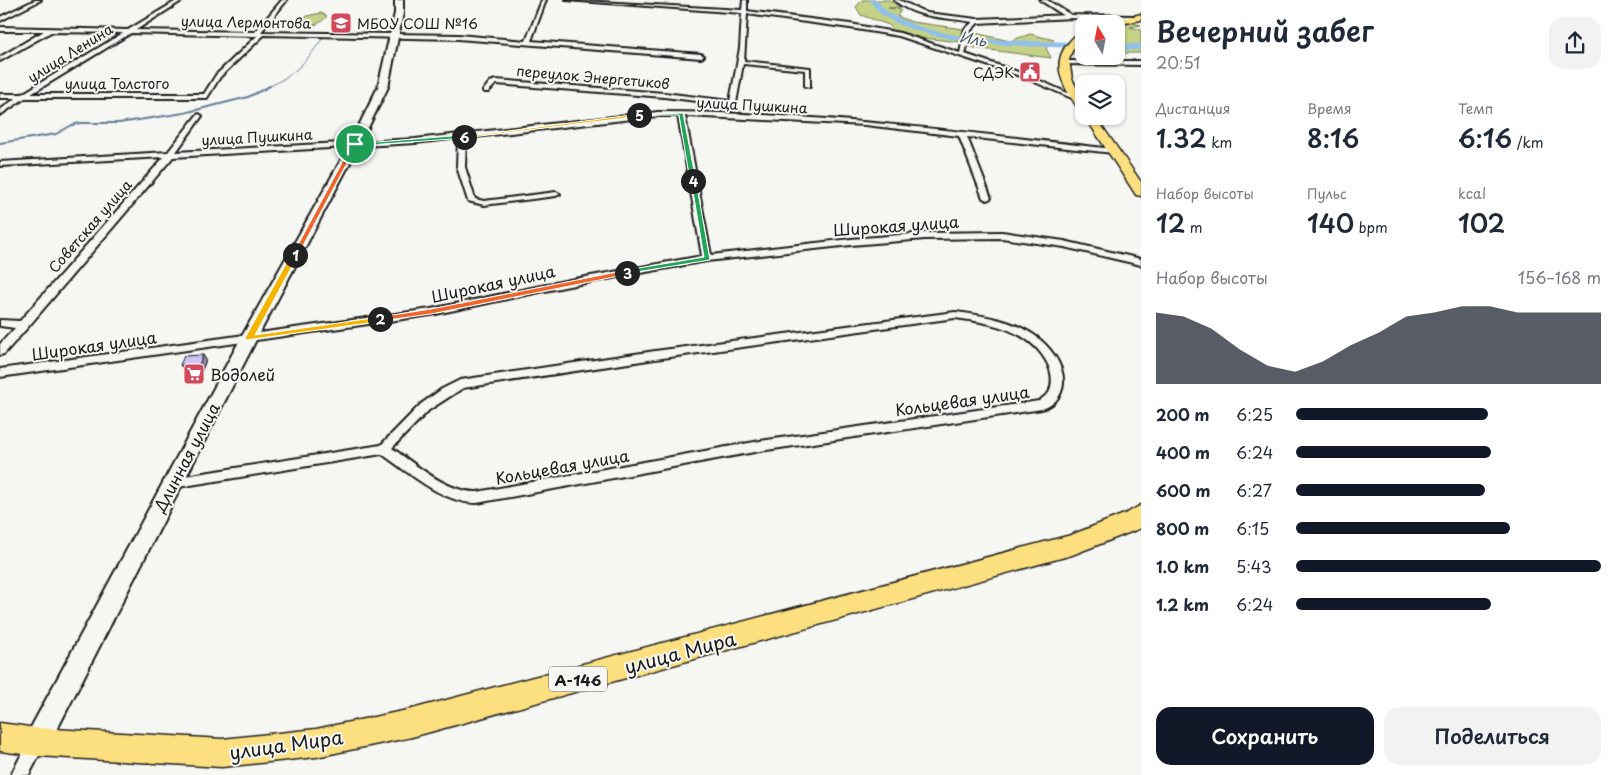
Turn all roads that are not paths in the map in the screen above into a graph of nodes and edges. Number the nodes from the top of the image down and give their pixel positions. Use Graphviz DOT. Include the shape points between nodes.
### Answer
graph roads {
  1 [pos="39,0"];
  2 [pos="181,0"];
  3 [pos="285,0"];
  4 [pos="399,0"];
  5 [pos="544,0"];
  6 [pos="568,0"];
  7 [pos="745,0"];
  8 [pos="896,0"];
  9 [pos="1043,0"];
  10 [pos="745,12"];
  11 [pos="1070,18"];
  12 [pos="1075,18"];
  13 [pos="1125,18"];
  14 [pos="1139,18"];
  15 [pos="0,19"];
  16 [pos="977,21"];
  17 [pos="1125,21"];
  18 [pos="0,29"];
  19 [pos="51,30"];
  20 [pos="129,31"];
  21 [pos="259,34"];
  22 [pos="394,37"];
  23 [pos="1075,40"];
  24 [pos="528,42"];
  25 [pos="962,55"];
  26 [pos="701,56"];
  27 [pos="0,59"];
  28 [pos="1063,61"];
  29 [pos="741,62"];
  30 [pos="1141,62"];
  31 [pos="808,86"];
  32 [pos="486,91"];
  33 [pos="0,96"];
  34 [pos="24,96"];
  35 [pos="1075,96"];
  36 [pos="1075,98"];
  37 [pos="732,103"];
  38 [pos="0,114"];
  39 [pos="681,114"];
  40 [pos="199,116"];
  41 [pos="731,116"];
  42 [pos="1095,125"];
  43 [pos="962,134"];
  44 [pos="462,137"];
  45 [pos="355,144"];
  46 [pos="1113,151"];
  47 [pos="170,154"];
  48 [pos="0,164"];
  49 [pos="1141,192"];
  50 [pos="556,194"];
  51 [pos="986,198"];
  52 [pos="707,258"];
  53 [pos="1141,262"];
  54 [pos="0,323"];
  55 [pos="24,324"];
  56 [pos="249,338"];
  57 [pos="0,351"];
  58 [pos="0,373"];
  59 [pos="384,449"];
  60 [pos="172,483"];
  61 [pos="1141,515"];
  62 [pos="0,738"];
  63 [pos="37,742"];
  64 [pos="20,775"];
  1 -- 15 [label="street"];
  2 -- 20 [label="street, улица Ленина"];
  3 -- 21 [label="street"];
  4 -- 22 [label="main road, Длинная улица"];
  5 -- 24 [label="street"];
  6 -- 10 [label="street"];
  7 -- 10 [label="street"];
  8 -- 16 [label="street" via="920,14"];
  9 -- 11 [label="street"];
  10 -- 25 [label="street" via="900,35"];
  10 -- 29 [label="street"];
  11 -- 12 [label="street"];
  11 -- 16 [label="street"];
  13 -- 14 [label="street"];
  14 -- 17 [label="highway"];
  16 -- 25 [label="street" via="971,24 965,37"];
  18 -- 19 [label="street, улица Лермонтова"];
  19 -- 20 [label="street, улица Лермонтова"];
  19 -- 27 [label="street"];
  20 -- 21 [label="street, улица Лермонтова"];
  20 -- 34 [label="street, улица Ленина"];
  21 -- 22 [label="street, улица Лермонтова"];
  21 -- 34 [label="street, улица Толстого" via="226,67 205,96"];
  22 -- 24 [label="street, улица Лермонтова"];
  22 -- 45 [label="main road, Длинная улица" via="383,87"];
  23 -- 28 [label="highway"];
  24 -- 26 [label="street, улица Лермонтова"];
  25 -- 36 [label="street"];
  28 -- 30 [label="street"];
  28 -- 35 [label="highway" via="1064,72"];
  29 -- 31 [label="street" via="808,69"];
  29 -- 37 [label="street"];
  32 -- 37 [label="street, переулок Энергетиков" via="492,82 496,82"];
  33 -- 34 [label="street, улица Толстого"];
  34 -- 38 [label="street, улица Ленина"];
  37 -- 41 [label="street"];
  39 -- 41 [label="street, улица Пушкина"];
  39 -- 44 [label="street, улица Пушкина" via="637,115"];
  39 -- 52 [label="street"];
  40 -- 47 [label="street, Советская улица"];
  41 -- 43 [label="street, улица Пушкина"];
  42 -- 46 [label="highway"];
  43 -- 46 [label="street, улица Пушкина"];
  43 -- 51 [label="street"];
  44 -- 45 [label="street, улица Пушкина"];
  44 -- 50 [label="street" via="461,167 472,201"];
  45 -- 47 [label="street, улица Пушкина"];
  45 -- 56 [label="main road, Длинная улица"];
  46 -- 49 [label="highway"];
  47 -- 48 [label="street, улица Пушкина"];
  47 -- 55 [label="street, Советская улица"];
  52 -- 53 [label="street, Широкая улица" via="860,241 970,235 1024,237"];
  52 -- 56 [label="street, Широкая улица" via="431,312"];
  54 -- 55 [label="street"];
  55 -- 57 [label="street, Советская улица"];
  56 -- 58 [label="street, Широкая улица"];
  56 -- 60 [label="main road, Длинная улица"];
  59 -- 59 [label="street, Кольцевая улица" via="425,407 460,384 955,315 1027,335 1055,365 1059,377 1054,395 1042,405 760,446 491,495 469,497 456,494"];
  59 -- 60 [label="street"];
  60 -- 63 [label="main road, Длинная улица"];
  61 -- 63 [label="highway, улица Мира / А-146" via="1072,546 402,725 316,743 222,754"];
  62 -- 63 [label="highway, улица Мира / А-146"];
  63 -- 64 [label="street, Длинная улица"];
}
